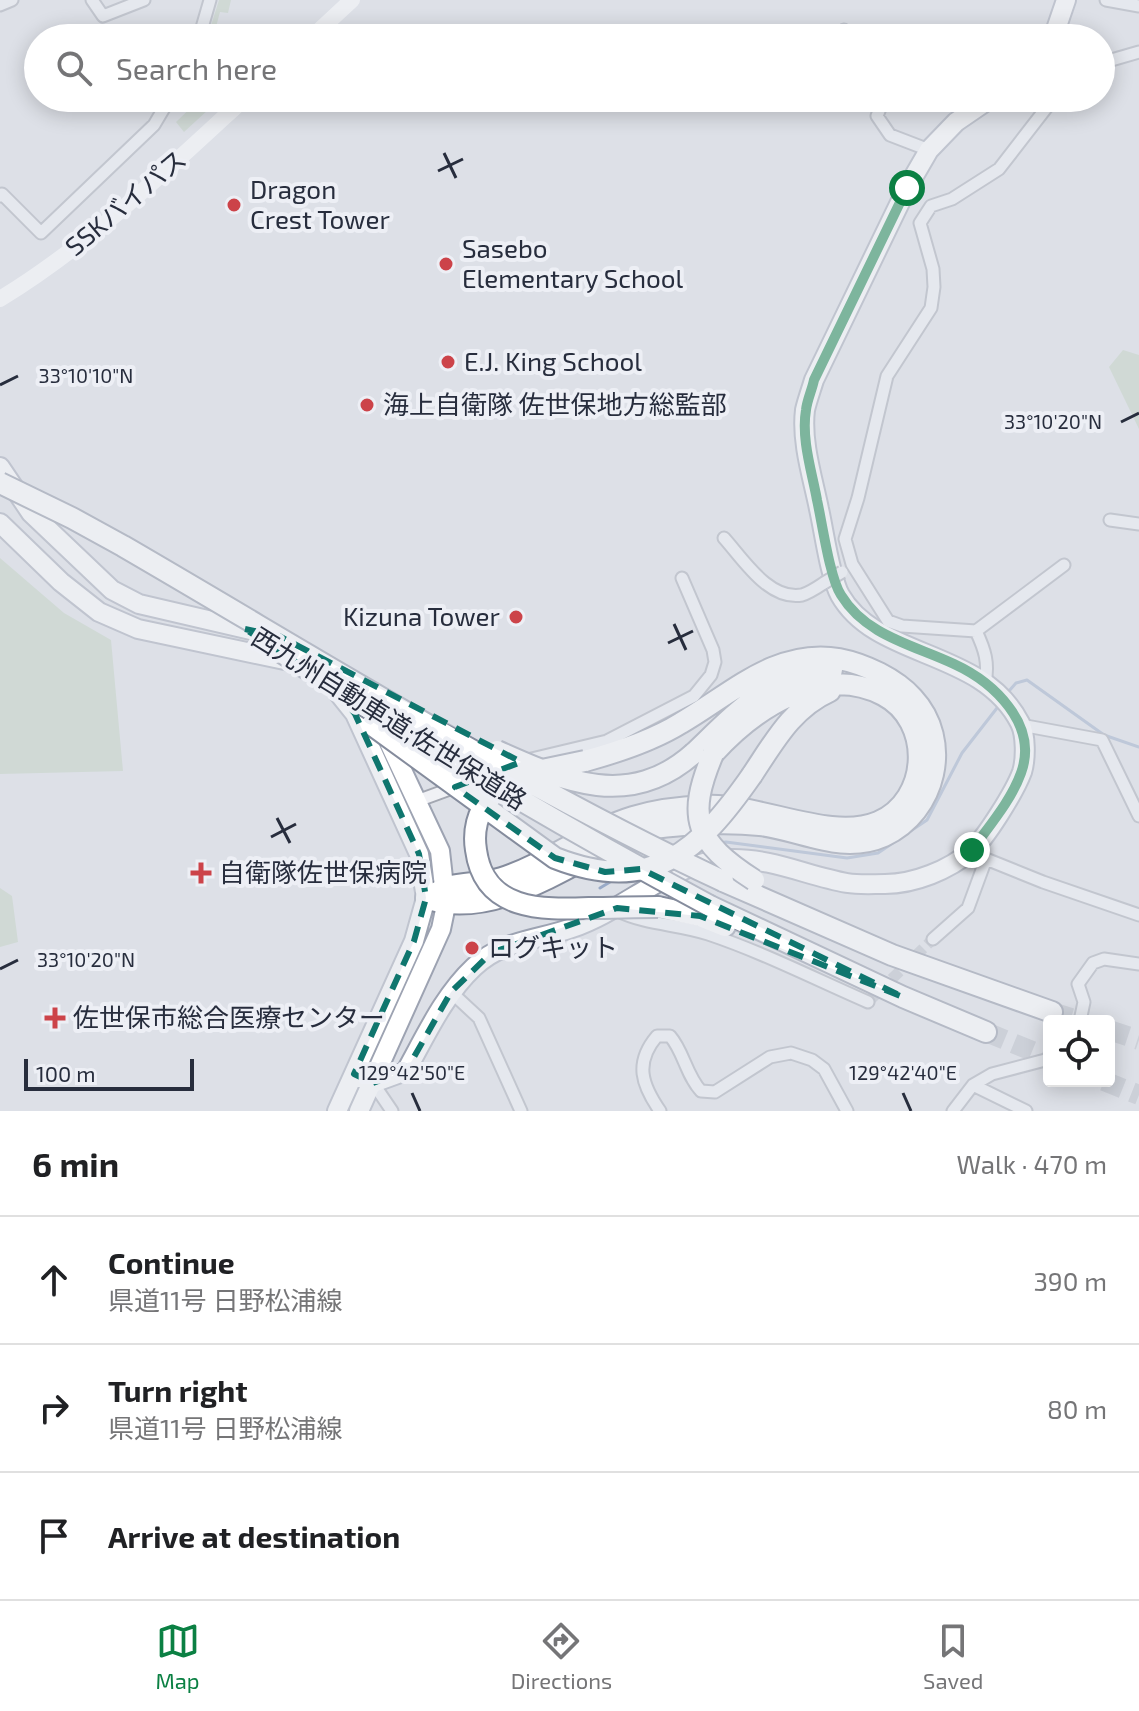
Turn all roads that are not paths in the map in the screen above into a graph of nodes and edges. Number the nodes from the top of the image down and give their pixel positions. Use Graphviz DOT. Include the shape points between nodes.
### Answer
graph roads {
  1 [pos="12,0"];
  2 [pos="92,0"];
  3 [pos="144,0"];
  4 [pos="210,0"];
  5 [pos="352,0"];
  6 [pos="1066,0"];
  7 [pos="1106,0"];
  8 [pos="0,5"];
  9 [pos="1139,6"];
  10 [pos="203,24"];
  11 [pos="326,24"];
  12 [pos="1058,24"];
  13 [pos="1139,52"];
  14 [pos="1115,59"];
  15 [pos="162,112"];
  16 [pos="230,112"];
  17 [pos="879,112"];
  18 [pos="971,112"];
  19 [pos="1043,112"];
  20 [pos="929,150"];
  21 [pos="0,196"];
  22 [pos="0,299"];
  23 [pos="0,467"];
  24 [pos="0,483"];
  25 [pos="1110,520"];
  26 [pos="0,523"];
  27 [pos="1139,524"];
  28 [pos="724,538"];
  29 [pos="152,563"];
  30 [pos="1064,565"];
  31 [pos="847,568"];
  32 [pos="682,578"];
  33 [pos="238,624"];
  34 [pos="976,631"];
  35 [pos="305,652"];
  36 [pos="864,667"];
  37 [pos="985,683"];
  38 [pos="840,686"];
  39 [pos="1021,725"];
  40 [pos="704,754"];
  41 [pos="417,801"];
  42 [pos="1139,816"];
  43 [pos="979,854"];
  44 [pos="446,897"];
  45 [pos="426,898"];
  46 [pos="614,910"];
  47 [pos="1139,915"];
  48 [pos="933,939"];
  49 [pos="1139,964"];
  50 [pos="451,992"];
  51 [pos="903,997"];
  52 [pos="1011,997"];
  53 [pos="868,1002"];
  54 [pos="1052,1012"];
  55 [pos="1081,1015"];
  56 [pos="986,1032"];
  57 [pos="1043,1061"];
  58 [pos="354,1074"];
  59 [pos="373,1083"];
  60 [pos="973,1085"];
  61 [pos="337,1111"];
  62 [pos="359,1111"];
  63 [pos="392,1111"];
  64 [pos="521,1111"];
  65 [pos="660,1111"];
  66 [pos="847,1111"];
  67 [pos="953,1111"];
  68 [pos="1026,1111"];
  1 -- 8 [label="street"];
  2 -- 3 [label="street" via="103,16"];
  4 -- 10 [label="street"];
  5 -- 11 [label="street"];
  6 -- 12 [label="main road"];
  7 -- 9 [label="street"];
  13 -- 14 [label="street"];
  15 -- 21 [label="street" via="41,233"];
  16 -- 22 [label="street, SSKバイパス" via="60,259"];
  17 -- 20 [label="street" via="890,135"];
  18 -- 20 [label="main road"];
  19 -- 31 [label="street" via="999,169 931,206 920,223 933,269 931,308 884,384 845,539"];
  20 -- 37 [label="main road" via="814,380 805,411 808,453 839,594 859,617 895,641 955,664"];
  23 -- 41 [label="main road" via="31,513 112,590 139,604 301,641 316,649 370,705"];
  24 -- 29 [label="highway, 西九州自動車道;佐世保道路, bridge"];
  25 -- 27 [label="street"];
  26 -- 45 [label="main road" via="99,612 138,629 296,663 334,688 355,714 419,854"];
  28 -- 31 [label="street, bridge" via="783,594 803,595"];
  29 -- 33 [label="highway, 西九州自動車道;佐世保道路, bridge"];
  29 -- 35 [label="highway, 西九州自動車道;佐世保道路, bridge"];
  30 -- 34 [label="street"];
  31 -- 34 [label="street" via="888,621"];
  32 -- 41 [label="street" via="715,662 694,696 607,741 533,757"];
  33 -- 38 [label="highway, bridge" via="525,839 555,858 605,872 649,868 701,839 724,816 799,710"];
  33 -- 51 [label="highway, 西九州自動車道;佐世保道路, bridge" via="460,766 633,865"];
  34 -- 37 [label="street" via="988,667"];
  35 -- 40 [label="highway, bridge" via="489,747 558,776 620,788 651,781"];
  35 -- 52 [label="highway, 西九州自動車道;佐世保道路, bridge" via="645,844 892,955"];
  36 -- 40 [label="highway" via="816,671 765,689 749,700"];
  36 -- 44 [label="highway" via="914,699 926,716 935,748 931,786 921,806 887,834 848,843 763,826 711,823 640,830 530,888 472,903"];
  36 -- 51 [label="highway, bridge" via="816,657 782,663 741,682 678,725 617,752 518,778 486,803 474,840 486,878 512,902 535,909 658,907 700,916"];
  37 -- 39 [label="main road"];
  38 -- 40 [label="highway" via="811,687 783,699"];
  38 -- 44 [label="highway" via="869,687 891,699 915,731 920,750 916,782 881,821 845,828 747,808 663,810 622,821 542,863"];
  39 -- 42 [label="street" via="1102,740"];
  39 -- 43 [label="main road" via="1022,771"];
  40 -- 52 [label="highway, bridge" via="698,813 716,852 754,880 833,920"];
  41 -- 44 [label="main road" via="440,851"];
  43 -- 46 [label="main road" via="919,879 890,884 849,883 765,862 710,860 678,870"];
  43 -- 47 [label="street"];
  43 -- 48 [label="street" via="968,908"];
  44 -- 45 [label="highway"];
  44 -- 59 [label="main road" via="441,929"];
  45 -- 58 [label="main road" via="414,941"];
  46 -- 50 [label="main road" via="572,929 491,953"];
  46 -- 53 [label="street" via="638,921 710,934"];
  49 -- 55 [label="street" via="1104,959 1093,963 1078,984 1084,1002"];
  50 -- 59 [label="main road" via="406,1071"];
  50 -- 64 [label="street" via="479,1018"];
  51 -- 56 [label="highway"];
  52 -- 54 [label="highway"];
  57 -- 60 [label="street" via="992,1074"];
  58 -- 59 [label="main road"];
  58 -- 61 [label="main road"];
  59 -- 62 [label="main road"];
  59 -- 63 [label="street"];
  60 -- 67 [label="street"];
  60 -- 68 [label="street"];
  65 -- 66 [label="street" via="643,1080 642,1065 657,1036 670,1036 676,1043 701,1091 715,1092 770,1057 791,1053 824,1069"];
}
